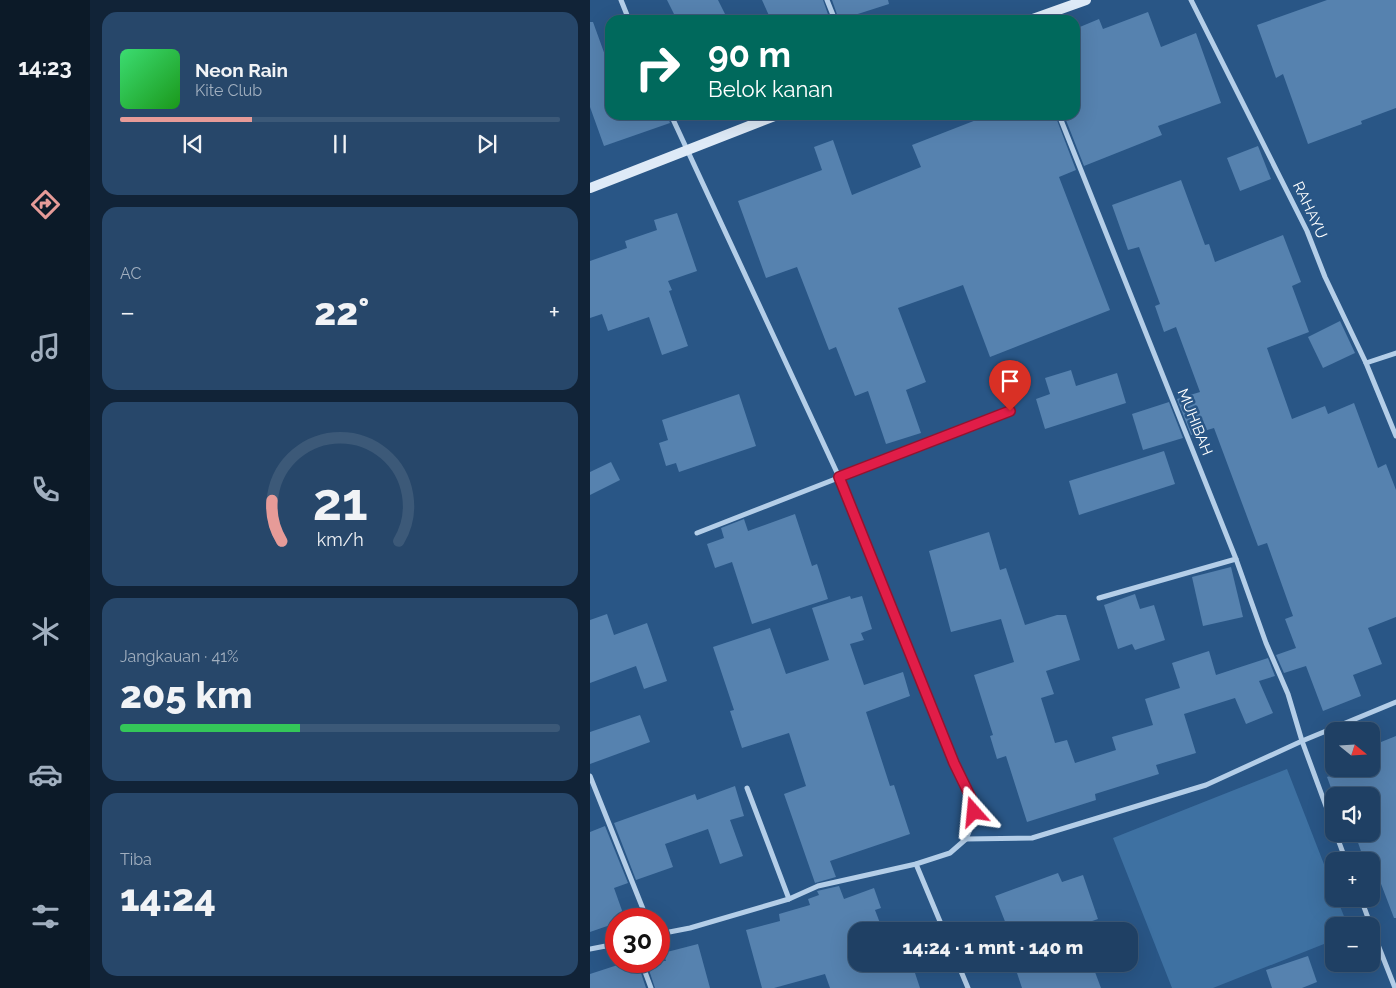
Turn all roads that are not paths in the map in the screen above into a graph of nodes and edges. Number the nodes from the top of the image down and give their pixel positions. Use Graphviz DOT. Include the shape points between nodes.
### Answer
graph roads {
  1 [pos="621,0"];
  2 [pos="827,0"];
  3 [pos="1086,0"];
  4 [pos="1191,0"];
  5 [pos="627,15"];
  6 [pos="833,15"];
  7 [pos="1044,15"];
  8 [pos="673,120"];
  9 [pos="764,120"];
  10 [pos="1061,120"];
  11 [pos="687,151"];
  12 [pos="590,188"];
  13 [pos="1396,353"];
  14 [pos="1366,363"];
  15 [pos="1010,411"];
  16 [pos="1396,436"];
  17 [pos="839,477"];
  18 [pos="696,533"];
  19 [pos="1236,560"];
  20 [pos="1099,598"];
  21 [pos="1396,702"];
  22 [pos="1302,741"];
  23 [pos="590,776"];
  24 [pos="747,788"];
  25 [pos="1325,804"];
  26 [pos="966,839"];
  27 [pos="916,864"];
  28 [pos="789,899"];
  29 [pos="642,908"];
  30 [pos="940,922"];
  31 [pos="670,932"];
  32 [pos="605,946"];
  33 [pos="590,949"];
  34 [pos="1380,949"];
  35 [pos="961,972"];
  36 [pos="645,973"];
  37 [pos="651,988"];
  38 [pos="968,988"];
  39 [pos="1395,988"];
  1 -- 5 [label="street"];
  2 -- 6 [label="street"];
  3 -- 7 [label="street"];
  4 -- 14 [label="street, RAHAYU" via="1308,231 1325,277"];
  8 -- 11 [label="street"];
  9 -- 11 [label="street"];
  10 -- 19 [label="street, MUHIBAH"];
  11 -- 12 [label="street"];
  11 -- 17 [label="street"];
  13 -- 14 [label="street"];
  14 -- 16 [label="street, RAHAYU"];
  15 -- 17 [label="street"];
  17 -- 18 [label="street"];
  17 -- 26 [label="street" via="972,800 974,820"];
  19 -- 20 [label="street"];
  19 -- 22 [label="street, MUHIBAH" via="1288,694"];
  21 -- 22 [label="street"];
  22 -- 25 [label="street, MUHIBAH"];
  22 -- 26 [label="street" via="1206,785 1032,838"];
  23 -- 29 [label="street"];
  24 -- 28 [label="street"];
  26 -- 27 [label="street" via="950,853"];
  27 -- 28 [label="street" via="818,886"];
  27 -- 30 [label="street"];
  28 -- 31 [label="street"];
  32 -- 33 [label="street"];
  34 -- 39 [label="street"];
  35 -- 38 [label="street"];
  36 -- 37 [label="street"];
}
